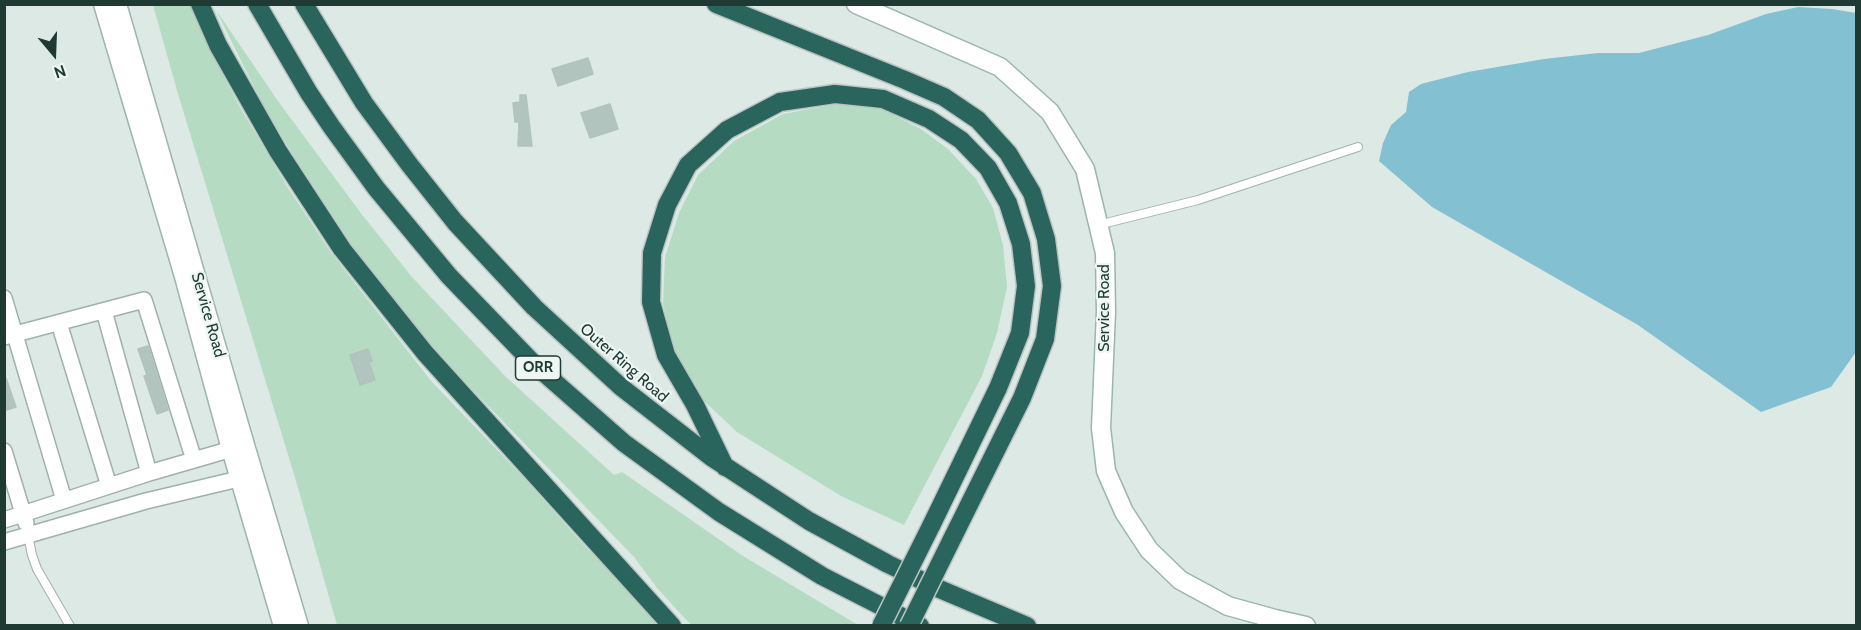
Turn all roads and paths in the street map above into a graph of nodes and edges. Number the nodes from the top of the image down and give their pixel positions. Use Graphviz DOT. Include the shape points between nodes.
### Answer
graph roads {
  1 [pos="103,4"];
  2 [pos="117,4"];
  3 [pos="200,4"];
  4 [pos="257,4"];
  5 [pos="304,4"];
  6 [pos="716,4"];
  7 [pos="856,4"];
  8 [pos="1358,147"];
  9 [pos="1098,225"];
  10 [pos="189,272"];
  11 [pos="4,298"];
  12 [pos="104,311"];
  13 [pos="59,323"];
  14 [pos="10,336"];
  15 [pos="238,447"];
  16 [pos="4,451"];
  17 [pos="194,460"];
  18 [pos="725,467"];
  19 [pos="149,473"];
  20 [pos="247,477"];
  21 [pos="109,486"];
  22 [pos="64,500"];
  23 [pos="24,514"];
  24 [pos="4,520"];
  25 [pos="28,535"];
  26 [pos="4,542"];
  27 [pos="70,626"];
  28 [pos="283,626"];
  29 [pos="299,626"];
  30 [pos="672,626"];
  31 [pos="881,626"];
  32 [pos="909,626"];
  33 [pos="920,626"];
  34 [pos="1027,626"];
  35 [pos="1306,626"];
  1 -- 10 [label="main road, Service Road"];
  2 -- 10 [label="main road, Service Road"];
  3 -- 30 [label="highway" via="218,45 278,151 342,249 425,353"];
  4 -- 33 [label="highway, ORR" via="309,93 376,188 448,276 534,364 624,442 719,512 822,576"];
  5 -- 18 [label="highway, Outer Ring Road / ORR" via="376,118 479,250 592,362"];
  6 -- 32 [label="highway, bridge" via="905,80 978,120 1008,153 1032,193 1046,238 1052,286 1045,339 1022,398"];
  7 -- 9 [label="main road, Service Road" via="1000,67 1050,112 1085,169"];
  8 -- 9 [label="lane" via="1198,200"];
  9 -- 35 [label="main road, Service Road" via="1105,253 1106,312 1101,428 1106,471 1125,512 1149,550 1180,580 1228,606"];
  10 -- 15 [label="main road, Service Road"];
  11 -- 14 [label="street"];
  12 -- 13 [label="street"];
  12 -- 17 [label="street" via="144,300"];
  12 -- 19 [label="street"];
  13 -- 14 [label="street"];
  13 -- 21 [label="street"];
  14 -- 22 [label="street"];
  15 -- 17 [label="street"];
  15 -- 20 [label="main road, Service Road"];
  16 -- 23 [label="street"];
  17 -- 19 [label="street"];
  18 -- 31 [label="highway, bridge" via="666,355 651,303 651,253 667,205 688,165 727,130 780,102 835,94 883,99 929,118 961,140 988,168 1008,204 1021,244 1026,286 1020,333 998,388"];
  18 -- 34 [label="highway, Outer Ring Road / ORR" via="888,564"];
  19 -- 21 [label="street"];
  20 -- 25 [label="street"];
  20 -- 28 [label="main road, Service Road"];
  20 -- 29 [label="main road, Service Road"];
  21 -- 22 [label="street"];
  22 -- 23 [label="street"];
  23 -- 24 [label="street"];
  23 -- 25 [label="street"];
  25 -- 26 [label="street"];
  25 -- 27 [label="lane" via="37,569"];
}
